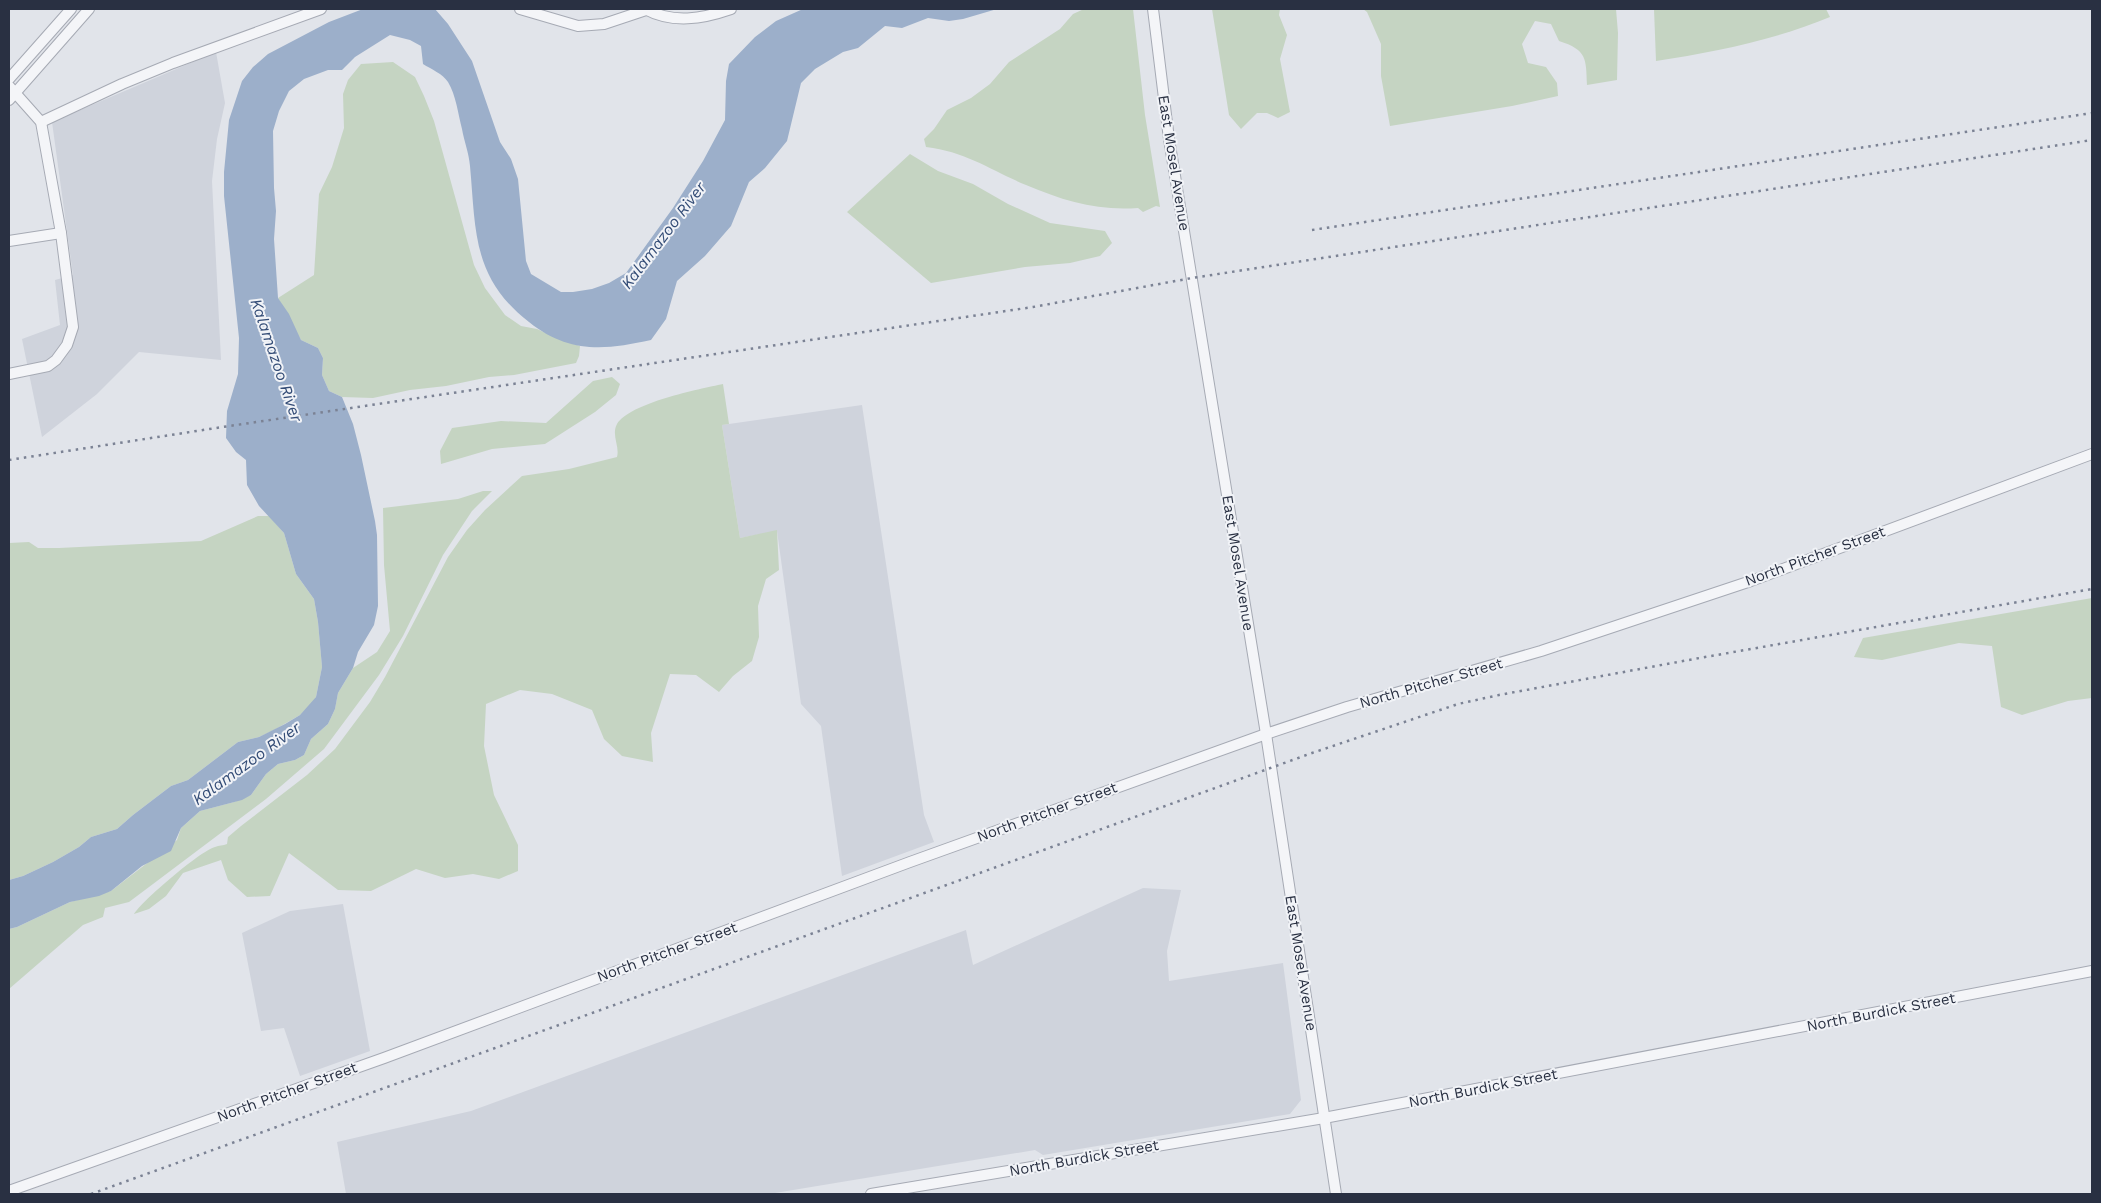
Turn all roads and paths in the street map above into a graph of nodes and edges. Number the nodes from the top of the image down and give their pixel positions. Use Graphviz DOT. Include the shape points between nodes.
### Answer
graph roads {
  1 [pos="71,9"];
  2 [pos="89,9"];
  3 [pos="320,9"];
  4 [pos="520,9"];
  5 [pos="645,9"];
  6 [pos="731,9"];
  7 [pos="1153,9"];
  8 [pos="9,79"];
  9 [pos="11,93"];
  10 [pos="41,122"];
  11 [pos="61,233"];
  12 [pos="9,241"];
  13 [pos="9,374"];
  14 [pos="2092,454"];
  15 [pos="1266,734"];
  16 [pos="2092,971"];
  17 [pos="1324,1118"];
  18 [pos="9,1191"];
  19 [pos="872,1194"];
  20 [pos="1336,1194"];
  1 -- 8 [label="street"];
  2 -- 9 [label="street"];
  3 -- 10 [label="street" via="173,63"];
  4 -- 5 [label="street" via="578,26 604,24"];
  5 -- 6 [label="street" via="667,17 692,19"];
  7 -- 15 [label="street, East Mosel Avenue" via="1169,139"];
  9 -- 10 [label="street"];
  10 -- 11 [label="street"];
  11 -- 12 [label="street"];
  11 -- 13 [label="street" via="72,308 71,336 61,355 48,366"];
  14 -- 15 [label="street, North Pitcher Street" via="1751,581 1541,650"];
  15 -- 17 [label="street, East Mosel Avenue"];
  15 -- 18 [label="street, North Pitcher Street" via="910,862 384,1058"];
  16 -- 17 [label="street, North Burdick Street"];
  17 -- 19 [label="street, North Burdick Street"];
  17 -- 20 [label="street, East Mosel Avenue"];
}
